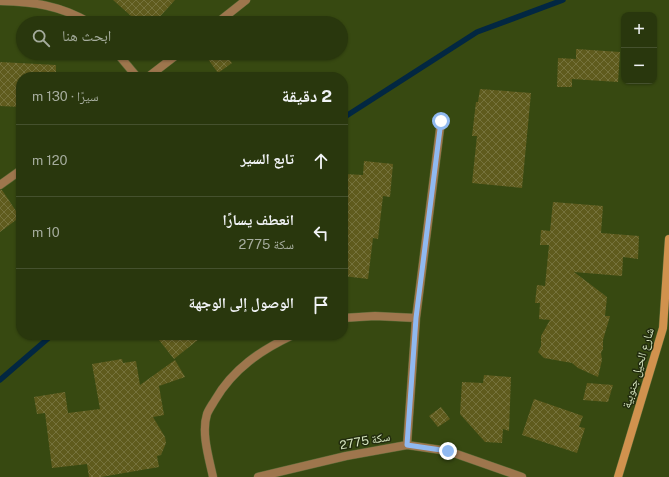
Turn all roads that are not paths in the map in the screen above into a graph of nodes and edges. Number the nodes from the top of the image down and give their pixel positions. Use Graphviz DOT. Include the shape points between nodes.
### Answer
graph roads {
  1 [pos="246,0"];
  2 [pos="0,1"];
  3 [pos="79,16"];
  4 [pos="226,16"];
  5 [pos="123,60"];
  6 [pos="170,60"];
  7 [pos="133,72"];
  8 [pos="154,72"];
  9 [pos="441,121"];
  10 [pos="16,174"];
  11 [pos="0,185"];
  12 [pos="669,239"];
  13 [pos="348,318"];
  14 [pos="416,318"];
  15 [pos="666,328"];
  16 [pos="282,340"];
  17 [pos="407,445"];
  18 [pos="213,477"];
  19 [pos="258,477"];
  20 [pos="522,477"];
  21 [pos="618,477"];
  1 -- 4 [label="street"];
  2 -- 3 [label="street" via="34,2"];
  5 -- 7 [label="street"];
  6 -- 8 [label="street"];
  9 -- 14 [label="street"];
  10 -- 11 [label="street"];
  12 -- 15 [label="street, شارع الحيل جنوبية"];
  13 -- 14 [label="street"];
  14 -- 17 [label="street"];
  15 -- 21 [label="street, شارع الحيل جنوبية"];
  16 -- 18 [label="street" via="247,361 222,388 207,414 205,437"];
  17 -- 19 [label="street, سكة 2775" via="346,456"];
  17 -- 20 [label="street, سكة 2775" via="448,451"];
}
